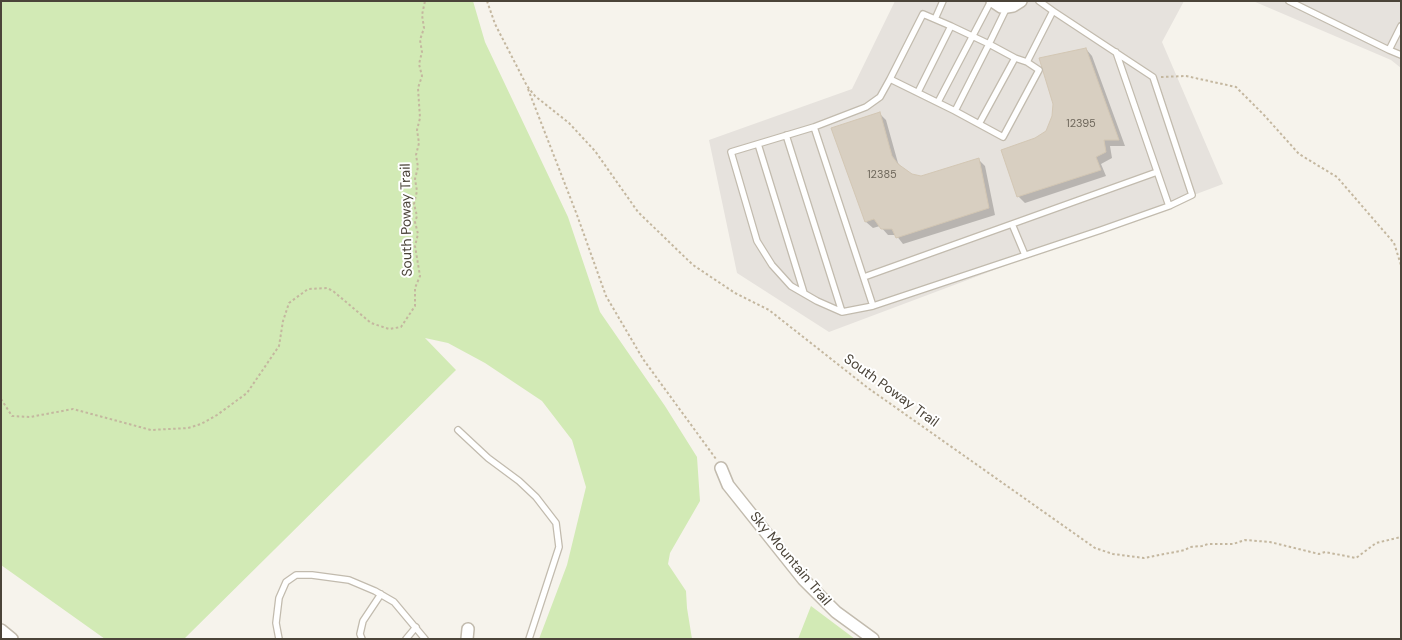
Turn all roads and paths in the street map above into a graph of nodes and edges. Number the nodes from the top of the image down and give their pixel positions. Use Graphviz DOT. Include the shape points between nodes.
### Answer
graph roads {
  1 [pos="425,1"];
  2 [pos="487,1"];
  3 [pos="943,1"];
  4 [pos="992,1"];
  5 [pos="1021,1"];
  6 [pos="1039,1"];
  7 [pos="1289,1"];
  8 [pos="1007,7"];
  9 [pos="1053,11"];
  10 [pos="935,19"];
  11 [pos="951,26"];
  12 [pos="1401,26"];
  13 [pos="972,36"];
  14 [pos="989,44"];
  15 [pos="1390,50"];
  16 [pos="1116,52"];
  17 [pos="1401,55"];
  18 [pos="1015,58"];
  19 [pos="1026,62"];
  20 [pos="1154,77"];
  21 [pos="890,78"];
  22 [pos="527,86"];
  23 [pos="918,92"];
  24 [pos="938,102"];
  25 [pos="955,111"];
  26 [pos="979,124"];
  27 [pos="814,127"];
  28 [pos="786,135"];
  29 [pos="758,144"];
  30 [pos="1157,172"];
  31 [pos="1169,206"];
  32 [pos="1012,224"];
  33 [pos="1025,255"];
  34 [pos="1401,265"];
  35 [pos="864,277"];
  36 [pos="804,294"];
  37 [pos="873,306"];
  38 [pos="842,312"];
  39 [pos="1,399"];
  40 [pos="458,430"];
  41 [pos="719,464"];
  42 [pos="1401,537"];
  43 [pos="381,594"];
  44 [pos="416,627"];
  45 [pos="1,630"];
  46 [pos="12,639"];
  47 [pos="278,639"];
  48 [pos="362,639"];
  49 [pos="406,639"];
  50 [pos="425,639"];
  51 [pos="529,639"];
  52 [pos="873,639"];
  1 -- 39 [label="path, South Poway Trail" via="420,40 422,76 418,88 420,118 414,204 420,276 415,288 415,306 401,327 389,329 371,323 327,288 308,289 289,303 282,321 279,346 247,393 217,415 188,428 151,430 72,409 30,417 12,416"];
  2 -- 22 [label="path, South Poway Trail" via="495,24"];
  3 -- 10 [label="lane"];
  4 -- 8 [label="street"];
  4 -- 13 [label="lane"];
  5 -- 8 [label="street"];
  6 -- 9 [label="lane"];
  7 -- 15 [label="lane"];
  8 -- 14 [label="lane"];
  9 -- 16 [label="lane"];
  9 -- 19 [label="lane"];
  10 -- 11 [label="lane"];
  10 -- 21 [label="lane" via="923,14"];
  11 -- 13 [label="lane"];
  11 -- 23 [label="lane"];
  12 -- 15 [label="lane"];
  13 -- 14 [label="lane"];
  13 -- 24 [label="lane"];
  14 -- 18 [label="lane"];
  14 -- 25 [label="lane"];
  15 -- 17 [label="lane"];
  16 -- 20 [label="lane"];
  16 -- 30 [label="lane"];
  18 -- 19 [label="lane"];
  18 -- 26 [label="lane"];
  19 -- 26 [label="lane" via="1040,70 1003,137"];
  20 -- 31 [label="lane" via="1192,195"];
  20 -- 34 [label="path" via="1186,76 1236,87 1299,154 1337,178 1394,243"];
  21 -- 23 [label="lane"];
  21 -- 27 [label="lane" via="880,97 866,107"];
  22 -- 41 [label="path" via="606,296 643,359"];
  22 -- 42 [label="path, South Poway Trail" via="595,151 638,212 693,265 735,293 769,310 868,388 1095,548 1144,558 1190,547 1245,540 1356,558 1376,543"];
  23 -- 24 [label="lane"];
  24 -- 25 [label="lane"];
  25 -- 26 [label="lane"];
  27 -- 28 [label="lane"];
  27 -- 35 [label="lane"];
  28 -- 29 [label="lane"];
  28 -- 38 [label="lane"];
  29 -- 36 [label="lane"];
  29 -- 36 [label="lane" via="731,152 757,241 772,266 791,286"];
  30 -- 31 [label="lane"];
  30 -- 32 [label="lane"];
  31 -- 33 [label="lane"];
  32 -- 33 [label="lane"];
  32 -- 35 [label="lane"];
  33 -- 37 [label="lane"];
  35 -- 37 [label="lane"];
  36 -- 38 [label="lane"];
  37 -- 38 [label="lane"];
  40 -- 51 [label="lane" via="488,458 519,480 556,523 559,547"];
  41 -- 52 [label="street, Sky Mountain Trail" via="728,485 803,579 836,612"];
  43 -- 44 [label="lane" via="394,602"];
  43 -- 47 [label="lane" via="349,580 296,575 286,582 279,598"];
  43 -- 48 [label="lane" via="363,621"];
  44 -- 49 [label="lane"];
  44 -- 50 [label="lane"];
  45 -- 46 [label="street"];
}
